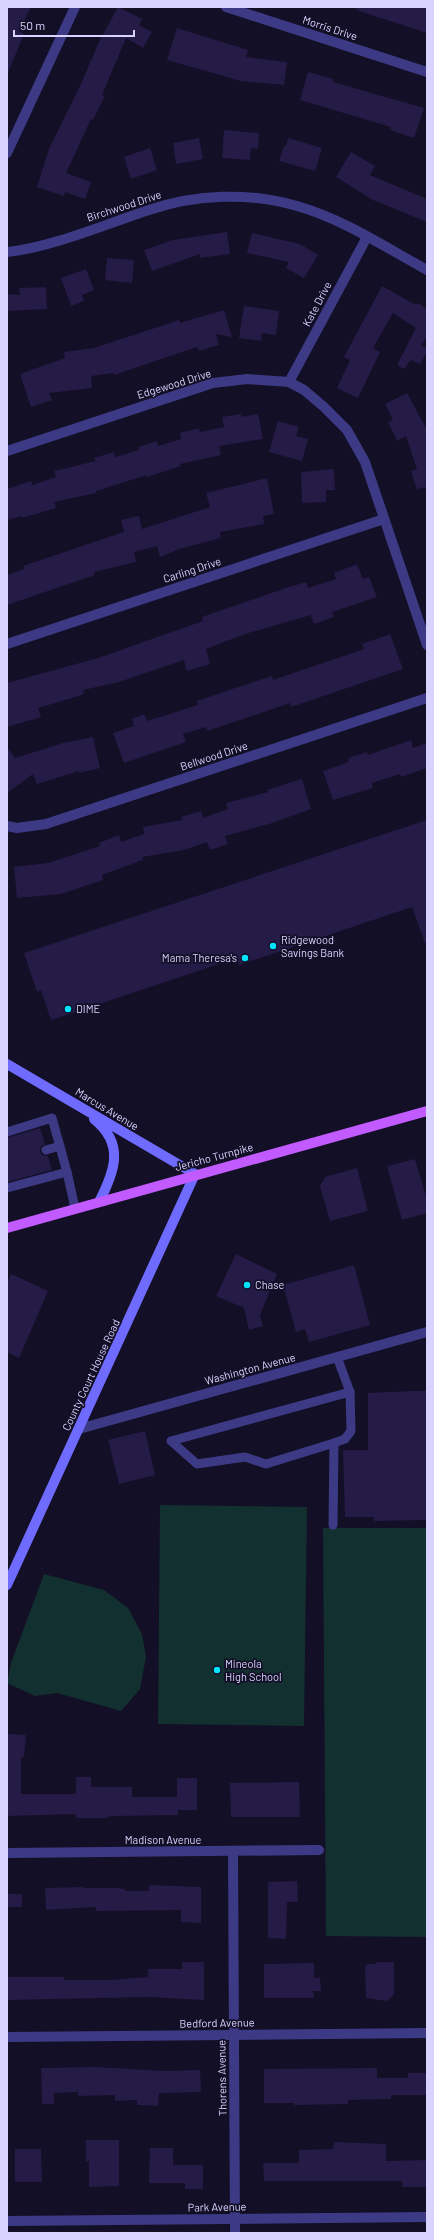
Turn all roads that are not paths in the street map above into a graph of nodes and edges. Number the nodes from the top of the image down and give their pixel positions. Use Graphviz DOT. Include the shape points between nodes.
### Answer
graph roads {
  1 [pos="75,7"];
  2 [pos="226,7"];
  3 [pos="427,72"];
  4 [pos="7,153"];
  5 [pos="367,237"];
  6 [pos="7,252"];
  7 [pos="427,270"];
  8 [pos="289,382"];
  9 [pos="7,451"];
  10 [pos="384,519"];
  11 [pos="7,644"];
  12 [pos="427,645"];
  13 [pos="427,698"];
  14 [pos="7,826"];
  15 [pos="7,1064"];
  16 [pos="63,1096"];
  17 [pos="427,1111"];
  18 [pos="7,1132"];
  19 [pos="60,1146"];
  20 [pos="46,1150"];
  21 [pos="67,1172"];
  22 [pos="195,1174"];
  23 [pos="7,1188"];
  24 [pos="99,1202"];
  25 [pos="75,1208"];
  26 [pos="7,1228"];
  27 [pos="427,1332"];
  28 [pos="337,1357"];
  29 [pos="350,1392"];
  30 [pos="79,1429"];
  31 [pos="334,1443"];
  32 [pos="333,1524"];
  33 [pos="7,1585"];
  34 [pos="318,1850"];
  35 [pos="233,1851"];
  36 [pos="7,1853"];
  37 [pos="427,2033"];
  38 [pos="234,2035"];
  39 [pos="7,2037"];
  40 [pos="427,2217"];
  41 [pos="235,2219"];
  42 [pos="7,2221"];
  43 [pos="235,2233"];
  1 -- 4 [label="street"];
  2 -- 3 [label="street, Morris Drive"];
  5 -- 6 [label="street, Birchwood Drive" via="341,223 298,206 251,197 221,196 162,205 39,246"];
  5 -- 7 [label="street, Birchwood Drive"];
  5 -- 8 [label="street, Kate Drive"];
  8 -- 9 [label="street, Edgewood Drive" via="247,379 213,383"];
  8 -- 10 [label="street, Edgewood Drive" via="324,406 347,430 365,462"];
  10 -- 11 [label="street, Carling Drive"];
  10 -- 12 [label="street, Edgewood Drive"];
  13 -- 14 [label="street, Bellwood Drive" via="46,824 17,828"];
  15 -- 16 [label="main road, Marcus Avenue"];
  16 -- 22 [label="main road, Marcus Avenue"];
  16 -- 24 [label="main road" via="96,1121 111,1139 115,1162"];
  17 -- 22 [label="main road, Jericho Turnpike"];
  18 -- 19 [label="lane" via="52,1118"];
  19 -- 20 [label="lane"];
  19 -- 21 [label="lane"];
  21 -- 23 [label="lane"];
  21 -- 25 [label="lane"];
  22 -- 24 [label="main road, Jericho Turnpike"];
  22 -- 30 [label="main road, County Court House Road"];
  24 -- 25 [label="main road, Jericho Turnpike"];
  25 -- 26 [label="main road, Jericho Turnpike"];
  27 -- 28 [label="street, Washington Avenue"];
  28 -- 29 [label="lane"];
  28 -- 30 [label="street, Washington Avenue"];
  29 -- 31 [label="lane" via="351,1431 345,1440"];
  29 -- 31 [label="lane" via="171,1441 197,1464 245,1457 266,1464"];
  30 -- 33 [label="main road, County Court House Road"];
  31 -- 32 [label="lane"];
  34 -- 35 [label="street, Madison Avenue"];
  35 -- 36 [label="street, Madison Avenue"];
  35 -- 38 [label="street, Thorens Avenue"];
  37 -- 38 [label="street, Bedford Avenue"];
  38 -- 39 [label="street, Bedford Avenue"];
  38 -- 41 [label="street, Thorens Avenue"];
  40 -- 41 [label="street, Park Avenue"];
  41 -- 42 [label="street, Park Avenue"];
  41 -- 43 [label="street, Thorens Avenue"];
}
